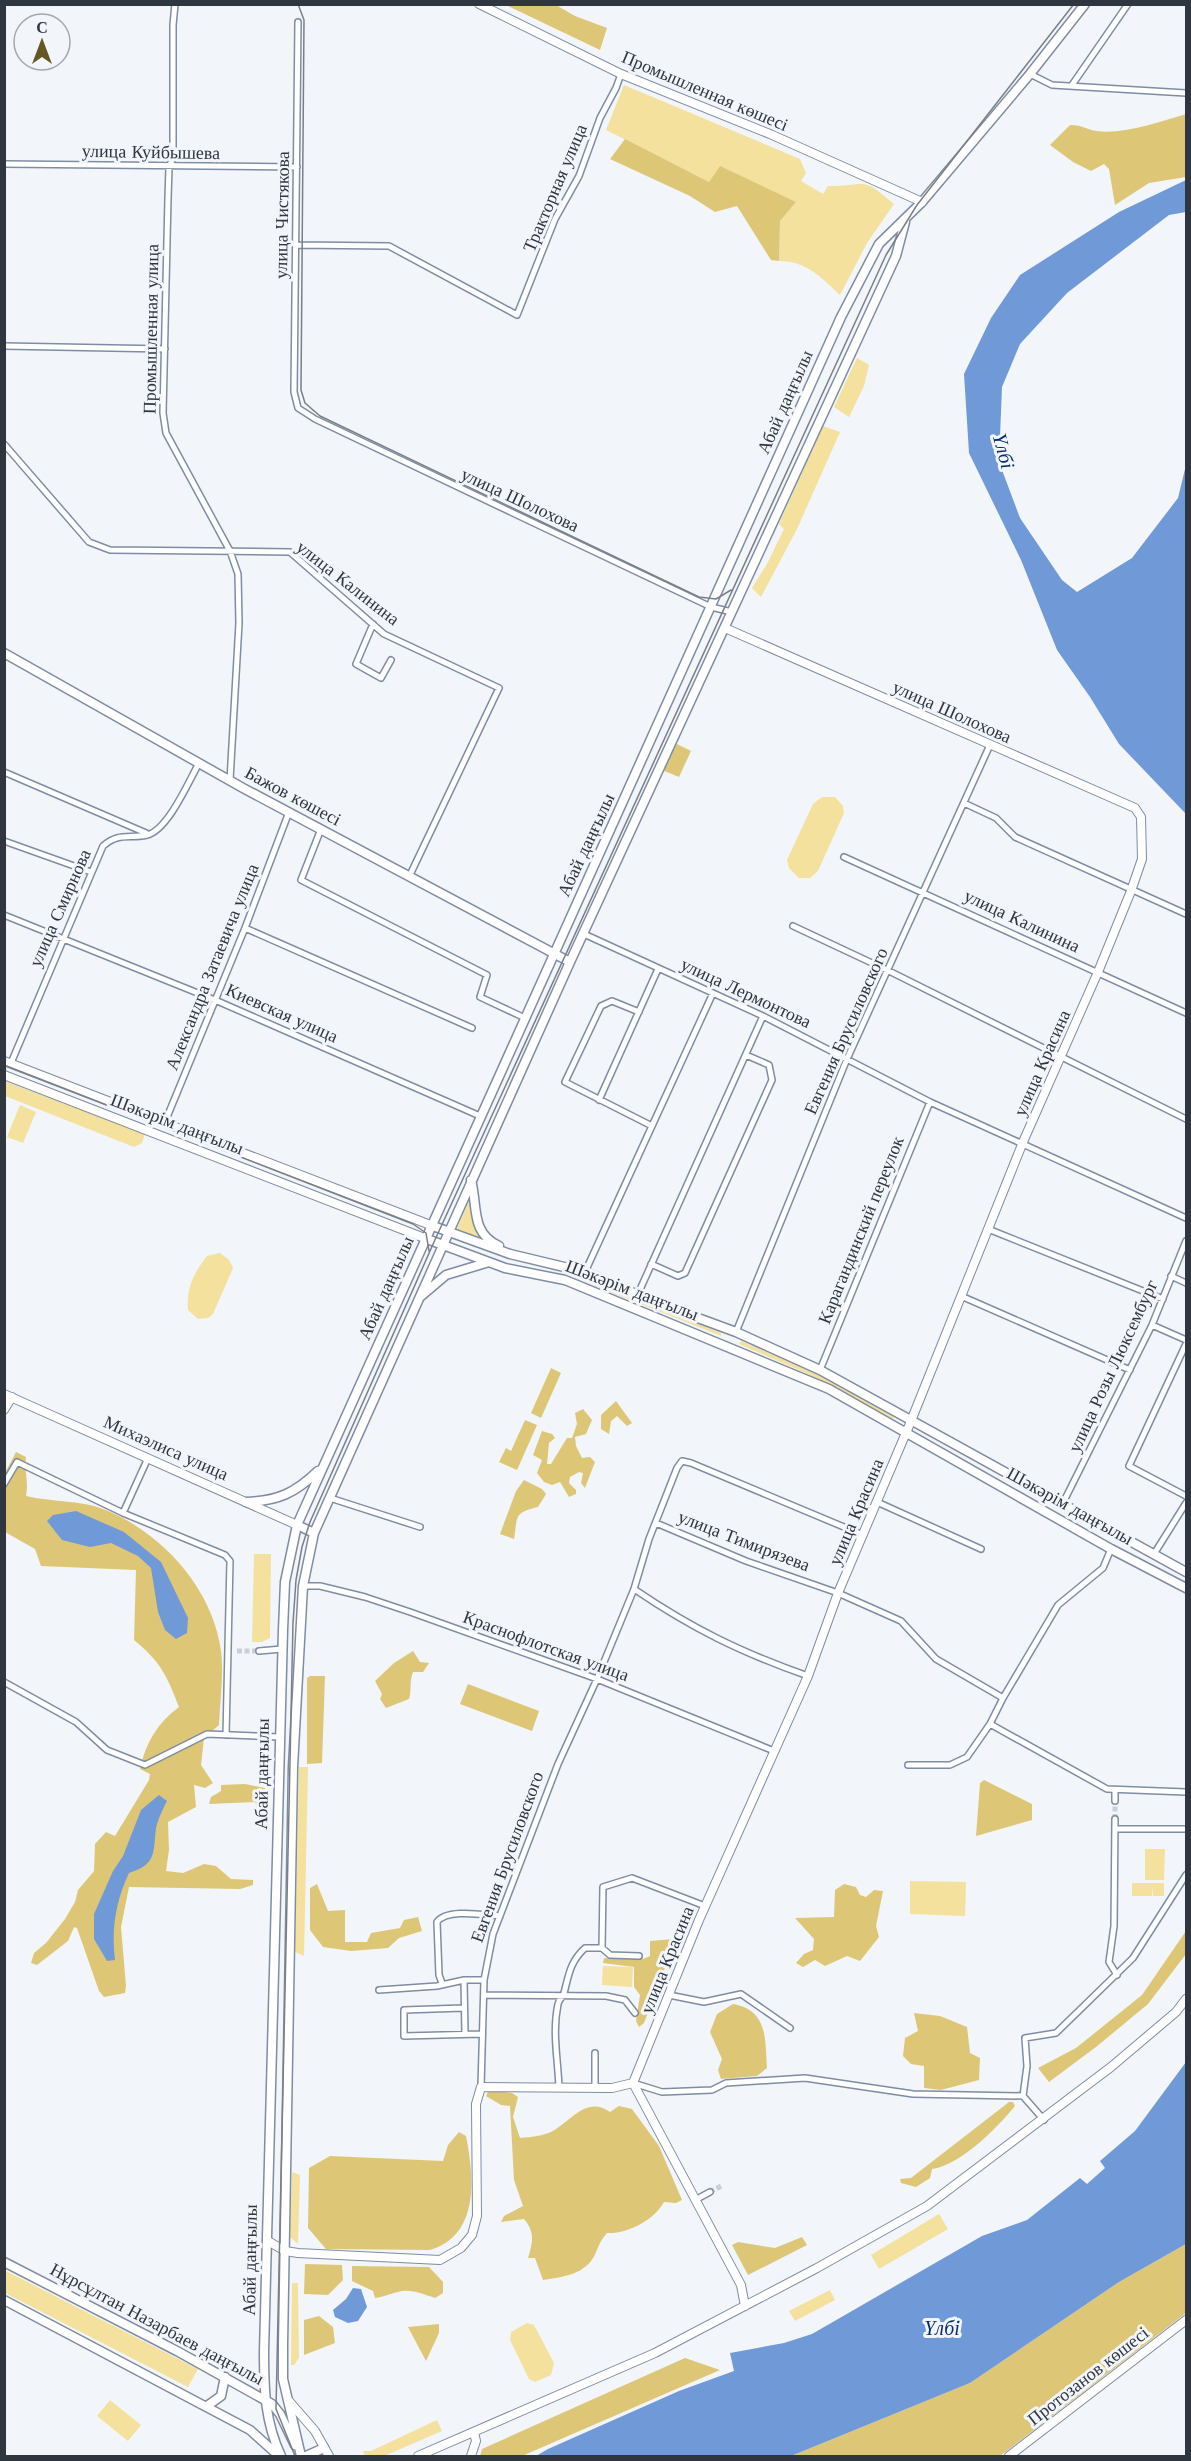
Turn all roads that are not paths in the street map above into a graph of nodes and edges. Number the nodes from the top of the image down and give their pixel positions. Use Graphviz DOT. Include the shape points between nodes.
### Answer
graph roads {
  1 [pos="175,4"];
  2 [pos="479,4"];
  3 [pos="1085,4"];
  4 [pos="1128,4"];
  5 [pos="298,22"];
  6 [pos="621,74"];
  7 [pos="1030,74"];
  8 [pos="1072,85"];
  9 [pos="1186,93"];
  10 [pos="4,164"];
  11 [pos="169,167"];
  12 [pos="297,167"];
  13 [pos="922,202"];
  14 [pos="905,221"];
  15 [pos="297,245"];
  16 [pos="4,346"];
  17 [pos="165,349"];
  18 [pos="298,408"];
  19 [pos="4,444"];
  20 [pos="230,551"];
  21 [pos="712,608"];
  22 [pos="732,612"];
  23 [pos="373,624"];
  24 [pos="725,628"];
  25 [pos="4,653"];
  26 [pos="392,660"];
  27 [pos="990,745"];
  28 [pos="199,763"];
  29 [pos="4,772"];
  30 [pos="230,780"];
  31 [pos="964,803"];
  32 [pos="1135,808"];
  33 [pos="290,811"];
  34 [pos="321,829"];
  35 [pos="149,834"];
  36 [pos="4,841"];
  37 [pos="844,857"];
  38 [pos="91,872"];
  39 [pos="408,877"];
  40 [pos="1131,891"];
  41 [pos="923,892"];
  42 [pos="1186,914"];
  43 [pos="4,915"];
  44 [pos="793,926"];
  45 [pos="245,928"];
  46 [pos="584,934"];
  47 [pos="62,939"];
  48 [pos="554,953"];
  49 [pos="570,962"];
  50 [pos="658,969"];
  51 [pos="889,970"];
  52 [pos="1098,972"];
  53 [pos="713,993"];
  54 [pos="215,1000"];
  55 [pos="639,1012"];
  56 [pos="1186,1013"];
  57 [pos="763,1016"];
  58 [pos="525,1018"];
  59 [pos="472,1028"];
  60 [pos="746,1055"];
  61 [pos="1060,1058"];
  62 [pos="848,1059"];
  63 [pos="8,1062"];
  64 [pos="5,1075"];
  65 [pos="599,1100"];
  66 [pos="930,1102"];
  67 [pos="480,1116"];
  68 [pos="1186,1119"];
  69 [pos="165,1122"];
  70 [pos="652,1125"];
  71 [pos="160,1134"];
  72 [pos="1023,1142"];
  73 [pos="471,1180"];
  74 [pos="1186,1218"];
  75 [pos="433,1226"];
  76 [pos="988,1229"];
  77 [pos="448,1232"];
  78 [pos="427,1239"];
  79 [pos="1186,1241"];
  80 [pos="442,1244"];
  81 [pos="506,1252"];
  82 [pos="489,1262"];
  83 [pos="651,1264"];
  84 [pos="568,1267"];
  85 [pos="585,1272"];
  86 [pos="1171,1276"];
  87 [pos="565,1280"];
  88 [pos="1186,1282"];
  89 [pos="638,1294"];
  90 [pos="961,1296"];
  91 [pos="418,1299"];
  92 [pos="1163,1299"];
  93 [pos="1152,1325"];
  94 [pos="736,1332"];
  95 [pos="1186,1342"];
  96 [pos="728,1345"];
  97 [pos="820,1370"];
  98 [pos="1130,1370"];
  99 [pos="8,1396"];
  100 [pos="4,1410"];
  101 [pos="911,1421"];
  102 [pos="907,1432"];
  103 [pos="148,1458"];
  104 [pos="323,1467"];
  105 [pos="4,1484"];
  106 [pos="1186,1496"];
  107 [pos="330,1498"];
  108 [pos="246,1502"];
  109 [pos="878,1502"];
  110 [pos="1063,1503"];
  111 [pos="1186,1503"];
  112 [pos="123,1513"];
  113 [pos="1092,1519"];
  114 [pos="656,1523"];
  115 [pos="297,1525"];
  116 [pos="420,1527"];
  117 [pos="314,1533"];
  118 [pos="1084,1534"];
  119 [pos="864,1535"];
  120 [pos="981,1549"];
  121 [pos="1111,1549"];
  122 [pos="1154,1554"];
  123 [pos="1175,1565"];
  124 [pos="1186,1572"];
  125 [pos="1167,1578"];
  126 [pos="303,1586"];
  127 [pos="1186,1588"];
  128 [pos="634,1589"];
  129 [pos="838,1593"];
  130 [pos="282,1649"];
  131 [pos="229,1651"];
  132 [pos="237,1651"];
  133 [pos="259,1651"];
  134 [pos="808,1676"];
  135 [pos="597,1679"];
  136 [pos="4,1682"];
  137 [pos="1003,1698"];
  138 [pos="990,1724"];
  139 [pos="226,1735"];
  140 [pos="279,1737"];
  141 [pos="774,1751"];
  142 [pos="908,1765"];
  143 [pos="1116,1791"];
  144 [pos="1186,1792"];
  145 [pos="1115,1801"];
  146 [pos="1115,1819"];
  147 [pos="1115,1829"];
  148 [pos="1186,1829"];
  149 [pos="1186,1875"];
  150 [pos="705,1906"];
  151 [pos="500,1916"];
  152 [pos="602,1948"];
  153 [pos="639,1956"];
  154 [pos="1117,1975"];
  155 [pos="464,1980"];
  156 [pos="484,1980"];
  157 [pos="442,1983"];
  158 [pos="379,1990"];
  159 [pos="484,1995"];
  160 [pos="564,1995"];
  161 [pos="669,1995"];
  162 [pos="1186,1999"];
  163 [pos="464,2008"];
  164 [pos="635,2013"];
  165 [pos="790,2028"];
  166 [pos="465,2034"];
  167 [pos="481,2034"];
  168 [pos="595,2053"];
  169 [pos="633,2083"];
  170 [pos="481,2087"];
  171 [pos="559,2088"];
  172 [pos="595,2088"];
  173 [pos="1023,2096"];
  174 [pos="1044,2120"];
  175 [pos="710,2192"];
  176 [pos="695,2200"];
  177 [pos="267,2241"];
  178 [pos="285,2251"];
  179 [pos="4,2262"];
  180 [pos="4,2300"];
  181 [pos="745,2306"];
  182 [pos="1186,2320"];
  183 [pos="225,2377"];
  184 [pos="264,2400"];
  185 [pos="288,2400"];
  186 [pos="207,2406"];
  187 [pos="474,2432"];
  188 [pos="1037,2435"];
  189 [pos="324,2448"];
  190 [pos="280,2457"];
  191 [pos="300,2457"];
  192 [pos="306,2457"];
  193 [pos="330,2457"];
  194 [pos="418,2457"];
  195 [pos="471,2457"];
  196 [pos="1009,2457"];
  197 [pos="1021,2457"];
  1 -- 11 [label="street, Промышленная улица" via="173,158"];
  2 -- 6 [label="street, Промышленная көшесі"];
  3 -- 7 [label="main road, Абай даңғылы"];
  4 -- 8 [label="street"];
  5 -- 12 [label="street, улица Чистякова"];
  6 -- 13 [label="street, Промышленная көшесі" via="770,134"];
  6 -- 15 [label="street, Тракторная улица" via="579,177 555,219 517,315 388,246"];
  7 -- 8 [label="street" via="1047,84"];
  7 -- 13 [label="main road, Абай даңғылы"];
  8 -- 9 [label="street"];
  10 -- 11 [label="street, улица Куйбышева"];
  11 -- 12 [label="street, улица Куйбышева"];
  11 -- 17 [label="street, Промышленная улица"];
  12 -- 15 [label="street, улица Чистякова"];
  13 -- 14 [label="main road, Абай даңғылы"];
  14 -- 21 [label="main road, Абай даңғылы" via="879,244 841,317"];
  14 -- 22 [label="main road, Абай даңғылы" via="896,256"];
  15 -- 18 [label="street, улица Чистякова" via="294,392"];
  16 -- 17 [label="street"];
  17 -- 20 [label="street, Промышленная улица" via="166,433"];
  18 -- 21 [label="street, улица Шолохова"];
  19 -- 20 [label="street, улица Калинина" via="89,542 110,550"];
  20 -- 23 [label="street, улица Калинина" via="290,552"];
  20 -- 30 [label="street, Промышленная улица" via="238,574 238,623"];
  21 -- 22 [label="street, улица Шолохова"];
  21 -- 48 [label="main road, Абай даңғылы"];
  22 -- 24 [label="main road, Абай даңғылы"];
  23 -- 26 [label="street" via="356,664 381,678"];
  23 -- 39 [label="street, улица Калинина" via="384,634 499,688"];
  24 -- 27 [label="street, улица Шолохова"];
  24 -- 46 [label="main road, Абай даңғылы"];
  25 -- 28 [label="main road, Бажов көшесі"];
  27 -- 31 [label="street, Евгения Брусиловского"];
  27 -- 32 [label="street, улица Шолохова"];
  28 -- 30 [label="main road, Бажов көшесі"];
  28 -- 35 [label="street" via="162,826"];
  29 -- 35 [label="street"];
  30 -- 33 [label="main road, Бажов көшесі"];
  31 -- 40 [label="street" via="996,818 1015,837"];
  31 -- 41 [label="street, Евгения Брусиловского"];
  32 -- 40 [label="street, улица Красина" via="1141,817 1142,859"];
  33 -- 34 [label="main road, Бажов көшесі"];
  33 -- 45 [label="street, Александра Затаевича улица"];
  34 -- 39 [label="main road, Бажов көшесі"];
  34 -- 58 [label="street" via="301,880 487,975 480,997"];
  35 -- 38 [label="street, улица Смирнова" via="113,837 103,846"];
  36 -- 38 [label="street"];
  37 -- 41 [label="street, улица Калинина"];
  38 -- 47 [label="street, улица Смирнова"];
  39 -- 48 [label="main road, Бажов көшесі"];
  40 -- 42 [label="street"];
  40 -- 52 [label="street, улица Красина"];
  41 -- 51 [label="street, Евгения Брусиловского"];
  41 -- 52 [label="street, улица Калинина"];
  43 -- 47 [label="street, Киевская улица"];
  44 -- 51 [label="street"];
  45 -- 54 [label="street, Александра Затаевича улица"];
  45 -- 59 [label="street"];
  46 -- 49 [label="main road, Абай даңғылы"];
  46 -- 50 [label="street, улица Лермонтова"];
  47 -- 54 [label="street, Киевская улица"];
  47 -- 63 [label="street, улица Смирнова"];
  48 -- 49 [label="main road, Бажов көшесі"];
  48 -- 58 [label="main road, Абай даңғылы"];
  49 -- 73 [label="main road, Абай даңғылы"];
  50 -- 53 [label="street, улица Лермонтова"];
  50 -- 55 [label="street"];
  51 -- 61 [label="street"];
  51 -- 62 [label="street, Евгения Брусиловского"];
  52 -- 56 [label="street, улица Калинина"];
  52 -- 61 [label="street, улица Красина"];
  53 -- 57 [label="street, улица Лермонтова"];
  53 -- 70 [label="street"];
  54 -- 67 [label="street, Киевская улица"];
  54 -- 69 [label="street, Александра Затаевича улица"];
  55 -- 65 [label="street"];
  55 -- 65 [label="street" via="612,1001 601,1006 565,1082"];
  57 -- 60 [label="street"];
  57 -- 62 [label="street, улица Лермонтова"];
  58 -- 67 [label="main road, Абай даңғылы"];
  60 -- 83 [label="street"];
  60 -- 83 [label="street" via="769,1065 772,1080 685,1273 678,1276"];
  61 -- 68 [label="street"];
  61 -- 72 [label="street, улица Красина"];
  62 -- 66 [label="street, улица Лермонтова"];
  62 -- 94 [label="street, Евгения Брусиловского"];
  63 -- 64 [label="street, улица Смирнова"];
  63 -- 69 [label="street, Шәкәрім даңғылы"];
  64 -- 71 [label="street, Шәкәрім даңғылы"];
  65 -- 70 [label="street"];
  66 -- 72 [label="street, улица Лермонтова"];
  66 -- 97 [label="street, Карагандинский переулок"];
  67 -- 75 [label="main road, Абай даңғылы"];
  69 -- 71 [label="street, Александра Затаевича улица"];
  69 -- 75 [label="street, Шәкәрім даңғылы"];
  70 -- 85 [label="street"];
  71 -- 78 [label="street, Шәкәрім даңғылы"];
  72 -- 74 [label="street, улица Лермонтова"];
  72 -- 76 [label="street, улица Красина"];
  73 -- 77 [label="main road, Абай даңғылы"];
  73 -- 81 [label="main road" via="479,1230"];
  75 -- 77 [label="main road, Шәкәрім даңғылы"];
  75 -- 78 [label="main road, Абай даңғылы"];
  76 -- 90 [label="street, улица Красина"];
  76 -- 92 [label="street"];
  77 -- 80 [label="main road, Абай даңғылы"];
  77 -- 81 [label="main road, Шәкәрім даңғылы"];
  78 -- 80 [label="main road, Шәкәрім даңғылы"];
  78 -- 104 [label="main road, Абай даңғылы"];
  79 -- 86 [label="street, улица Розы Люксембург"];
  80 -- 82 [label="main road, Шәкәрім даңғылы"];
  80 -- 91 [label="main road, Абай даңғылы"];
  81 -- 84 [label="main road, Шәкәрім даңғылы"];
  82 -- 87 [label="main road, Шәкәрім даңғылы"];
  82 -- 91 [label="main road" via="446,1275"];
  83 -- 89 [label="street"];
  84 -- 85 [label="main road, Шәкәрім даңғылы"];
  84 -- 87 [label="main road"];
  85 -- 89 [label="main road, Шәкәрім даңғылы"];
  86 -- 88 [label="street"];
  86 -- 92 [label="street, улица Розы Люксембург"];
  87 -- 96 [label="main road, Шәкәрім даңғылы"];
  89 -- 94 [label="main road, Шәкәрім даңғылы"];
  90 -- 98 [label="street"];
  90 -- 101 [label="street, улица Красина"];
  91 -- 107 [label="main road, Абай даңғылы"];
  92 -- 93 [label="street, улица Розы Люксембург"];
  93 -- 95 [label="street"];
  93 -- 98 [label="street, улица Розы Люксембург"];
  94 -- 96 [label="main road"];
  94 -- 97 [label="main road, Шәкәрім даңғылы"];
  95 -- 106 [label="street" via="1129,1466"];
  96 -- 102 [label="main road, Шәкәрім даңғылы" via="829,1389"];
  97 -- 101 [label="main road, Шәкәрім даңғылы"];
  98 -- 110 [label="street, улица Розы Люксембург"];
  99 -- 100 [label="street"];
  99 -- 103 [label="street, Михаэлиса улица"];
  101 -- 102 [label="street, улица Красина"];
  101 -- 110 [label="main road, Шәкәрім даңғылы"];
  102 -- 109 [label="street, улица Красина"];
  102 -- 118 [label="main road, Шәкәрім даңғылы"];
  103 -- 108 [label="street, Михаэлиса улица"];
  103 -- 112 [label="street"];
  104 -- 108 [label="main road" via="286,1497"];
  104 -- 115 [label="main road, Абай даңғылы"];
  105 -- 112 [label="street" via="17,1462"];
  107 -- 116 [label="street"];
  107 -- 117 [label="main road, Абай даңғылы"];
  108 -- 115 [label="street, Михаэлиса улица"];
  109 -- 119 [label="street, улица Красина"];
  109 -- 120 [label="street"];
  110 -- 113 [label="main road, Шәкәрім даңғылы"];
  111 -- 122 [label="street"];
  112 -- 131 [label="street" via="225,1555 230,1561"];
  113 -- 118 [label="main road"];
  113 -- 122 [label="main road, Шәкәрім даңғылы"];
  114 -- 119 [label="street, Евгения Брусиловского" via="682,1461"];
  114 -- 128 [label="street, Евгения Брусиловского"];
  114 -- 129 [label="street, улица Тимирязева" via="746,1561"];
  115 -- 117 [label="main road, Михаэлиса улица"];
  115 -- 130 [label="main road, Абай даңғылы" via="285,1582"];
  117 -- 126 [label="main road, Абай даңғылы"];
  118 -- 121 [label="main road, Шәкәрім даңғылы"];
  119 -- 129 [label="street, улица Красина"];
  121 -- 125 [label="main road, Шәкәрім даңғылы"];
  121 -- 137 [label="street" via="1102,1568 1058,1605"];
  122 -- 123 [label="main road, Шәкәрім даңғылы"];
  123 -- 124 [label="main road, Шәкәрім даңғылы"];
  123 -- 125 [label="main road"];
  125 -- 127 [label="main road, Шәкәрім даңғылы"];
  126 -- 135 [label="street, Краснофлотская улица" via="365,1597"];
  126 -- 178 [label="main road, Абай даңғылы" via="293,1778"];
  128 -- 134 [label="street" via="712,1638"];
  128 -- 135 [label="street, Евгения Брусиловского"];
  129 -- 134 [label="street, улица Красина"];
  129 -- 137 [label="street, улица Тимирязева" via="901,1621 936,1659"];
  130 -- 133 [label="street"];
  130 -- 140 [label="main road, Абай даңғылы"];
  131 -- 132 [label="street"];
  131 -- 139 [label="street"];
  134 -- 141 [label="street, улица Красина"];
  135 -- 141 [label="street, Краснофлотская улица"];
  135 -- 151 [label="street, Евгения Брусиловского" via="560,1759"];
  136 -- 139 [label="street" via="76,1722 107,1750 145,1765 207,1734"];
  137 -- 138 [label="street"];
  138 -- 142 [label="street" via="967,1757 950,1765"];
  138 -- 143 [label="street"];
  139 -- 140 [label="street"];
  140 -- 177 [label="main road, Абай даңғылы"];
  141 -- 150 [label="street, улица Красина"];
  143 -- 144 [label="street"];
  143 -- 145 [label="street"];
  146 -- 147 [label="street"];
  147 -- 148 [label="street"];
  147 -- 154 [label="street" via="1114,1926 1109,1962"];
  149 -- 154 [label="street" via="1133,1958"];
  150 -- 152 [label="street" via="632,1878 603,1887"];
  150 -- 161 [label="street, улица Красина"];
  151 -- 156 [label="street, Евгения Брусиловского"];
  151 -- 157 [label="street" via="466,1914 439,1918 437,1950"];
  152 -- 153 [label="street" via="610,1956"];
  152 -- 160 [label="street" via="585,1948 576,1956 565,1980"];
  154 -- 173 [label="street" via="1056,2033 1025,2038"];
  155 -- 156 [label="street"];
  155 -- 157 [label="street"];
  155 -- 163 [label="street"];
  156 -- 159 [label="street, Евгения Брусиловского"];
  157 -- 158 [label="street"];
  159 -- 160 [label="street"];
  159 -- 167 [label="street, Евгения Брусиловского"];
  160 -- 164 [label="street" via="618,1998 632,2006"];
  160 -- 171 [label="street" via="558,2001 555,2039"];
  161 -- 165 [label="street" via="704,2002 741,1994"];
  161 -- 169 [label="street, улица Красина"];
  162 -- 174 [label="street" via="1152,2033"];
  163 -- 166 [label="street"];
  163 -- 166 [label="street" via="404,2010 404,2036"];
  166 -- 167 [label="street"];
  167 -- 170 [label="street, Евгения Брусиловского"];
  168 -- 172 [label="street"];
  169 -- 172 [label="street"];
  169 -- 173 [label="street" via="662,2092 804,2078 913,2094"];
  169 -- 176 [label="street"];
  170 -- 171 [label="street"];
  170 -- 178 [label="street, Евгения Брусиловского" via="476,2104 477,2216 472,2235 461,2248 440,2260"];
  171 -- 172 [label="street"];
  173 -- 174 [label="street"];
  174 -- 181 [label="street" via="927,2206"];
  175 -- 176 [label="street"];
  176 -- 181 [label="street" via="741,2285"];
  177 -- 178 [label="street"];
  177 -- 184 [label="main road, Абай даңғылы"];
  178 -- 185 [label="main road, Абай даңғылы" via="282,2345"];
  179 -- 183 [label="main road, Нұрсұлтан Назарбаев даңғылы"];
  180 -- 186 [label="main road"];
  181 -- 187 [label="street" via="628,2366"];
  182 -- 188 [label="street, Протозанов көшесі"];
  183 -- 184 [label="main road, Нұрсұлтан Назарбаев даңғылы"];
  183 -- 186 [label="main road" via="221,2396"];
  184 -- 190 [label="main road, Абай даңғылы"];
  184 -- 191 [label="main road, Нұрсұлтан Назарбаев даңғылы" via="280,2414"];
  185 -- 189 [label="street"];
  185 -- 191 [label="main road, Абай даңғылы"];
  186 -- 190 [label="main road" via="250,2430"];
  187 -- 194 [label="street"];
  187 -- 195 [label="street" via="476,2441"];
  188 -- 196 [label="street, Протозанов көшесі"];
  188 -- 197 [label="street"];
  189 -- 192 [label="main road"];
  189 -- 193 [label="street"];
}
